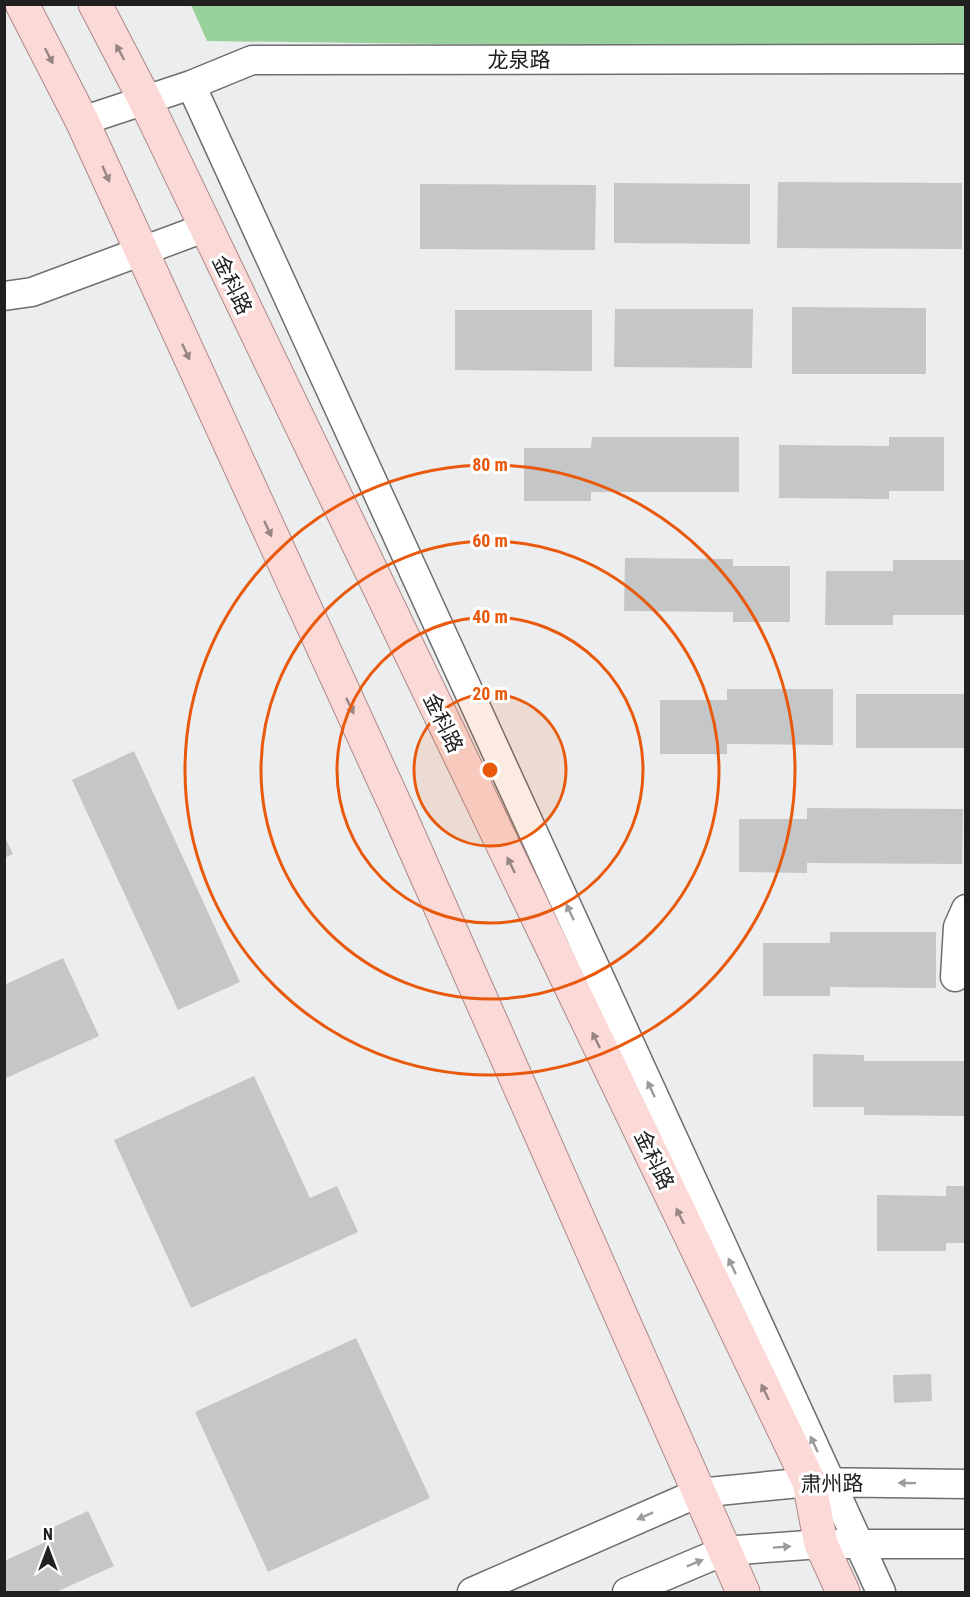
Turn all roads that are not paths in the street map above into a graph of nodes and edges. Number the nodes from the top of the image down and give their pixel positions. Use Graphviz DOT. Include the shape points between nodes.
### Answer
graph roads {
  1 [pos="22,4"];
  2 [pos="95,4"];
  3 [pos="966,59"];
  4 [pos="191,85"];
  5 [pos="145,100"];
  6 [pos="82,121"];
  7 [pos="204,228"];
  8 [pos="140,252"];
  9 [pos="4,296"];
  10 [pos="966,909"];
  11 [pos="955,976"];
  12 [pos="820,1482"];
  13 [pos="966,1484"];
  14 [pos="698,1493"];
  15 [pos="821,1544"];
  16 [pos="859,1544"];
  17 [pos="966,1544"];
  18 [pos="724,1551"];
  19 [pos="472,1593"];
  20 [pos="627,1593"];
  21 [pos="743,1593"];
  22 [pos="843,1593"];
  23 [pos="881,1593"];
  1 -- 6 [label="main road, one-way"];
  5 -- 2 [label="main road, 金科路, one-way"];
  3 -- 4 [label="street, 龙泉路" via="252,60"];
  4 -- 5 [label="street, 龙泉路"];
  12 -- 4 [label="street, one-way"];
  5 -- 6 [label="street, 龙泉路"];
  5 -- 7 [label="main road, 金科路"];
  6 -- 8 [label="main road, one-way"];
  7 -- 8 [label="street"];
  12 -- 7 [label="main road, 金科路, one-way"];
  8 -- 9 [label="street" via="32,292"];
  8 -- 14 [label="main road, one-way" via="398,811"];
  10 -- 11 [label="street" via="958,927"];
  13 -- 12 [label="street, 肃州路, one-way"];
  12 -- 14 [label="street, 肃州路"];
  12 -- 15 [label="main road, 金科路"];
  12 -- 16 [label="street"];
  14 -- 18 [label="main road"];
  14 -- 19 [label="street, 肃州路, one-way"];
  15 -- 16 [label="street"];
  18 -- 15 [label="street, one-way"];
  15 -- 22 [label="main road, 金科路"];
  16 -- 17 [label="street"];
  16 -- 23 [label="street"];
  20 -- 18 [label="street, one-way"];
  18 -- 21 [label="main road"];
}
